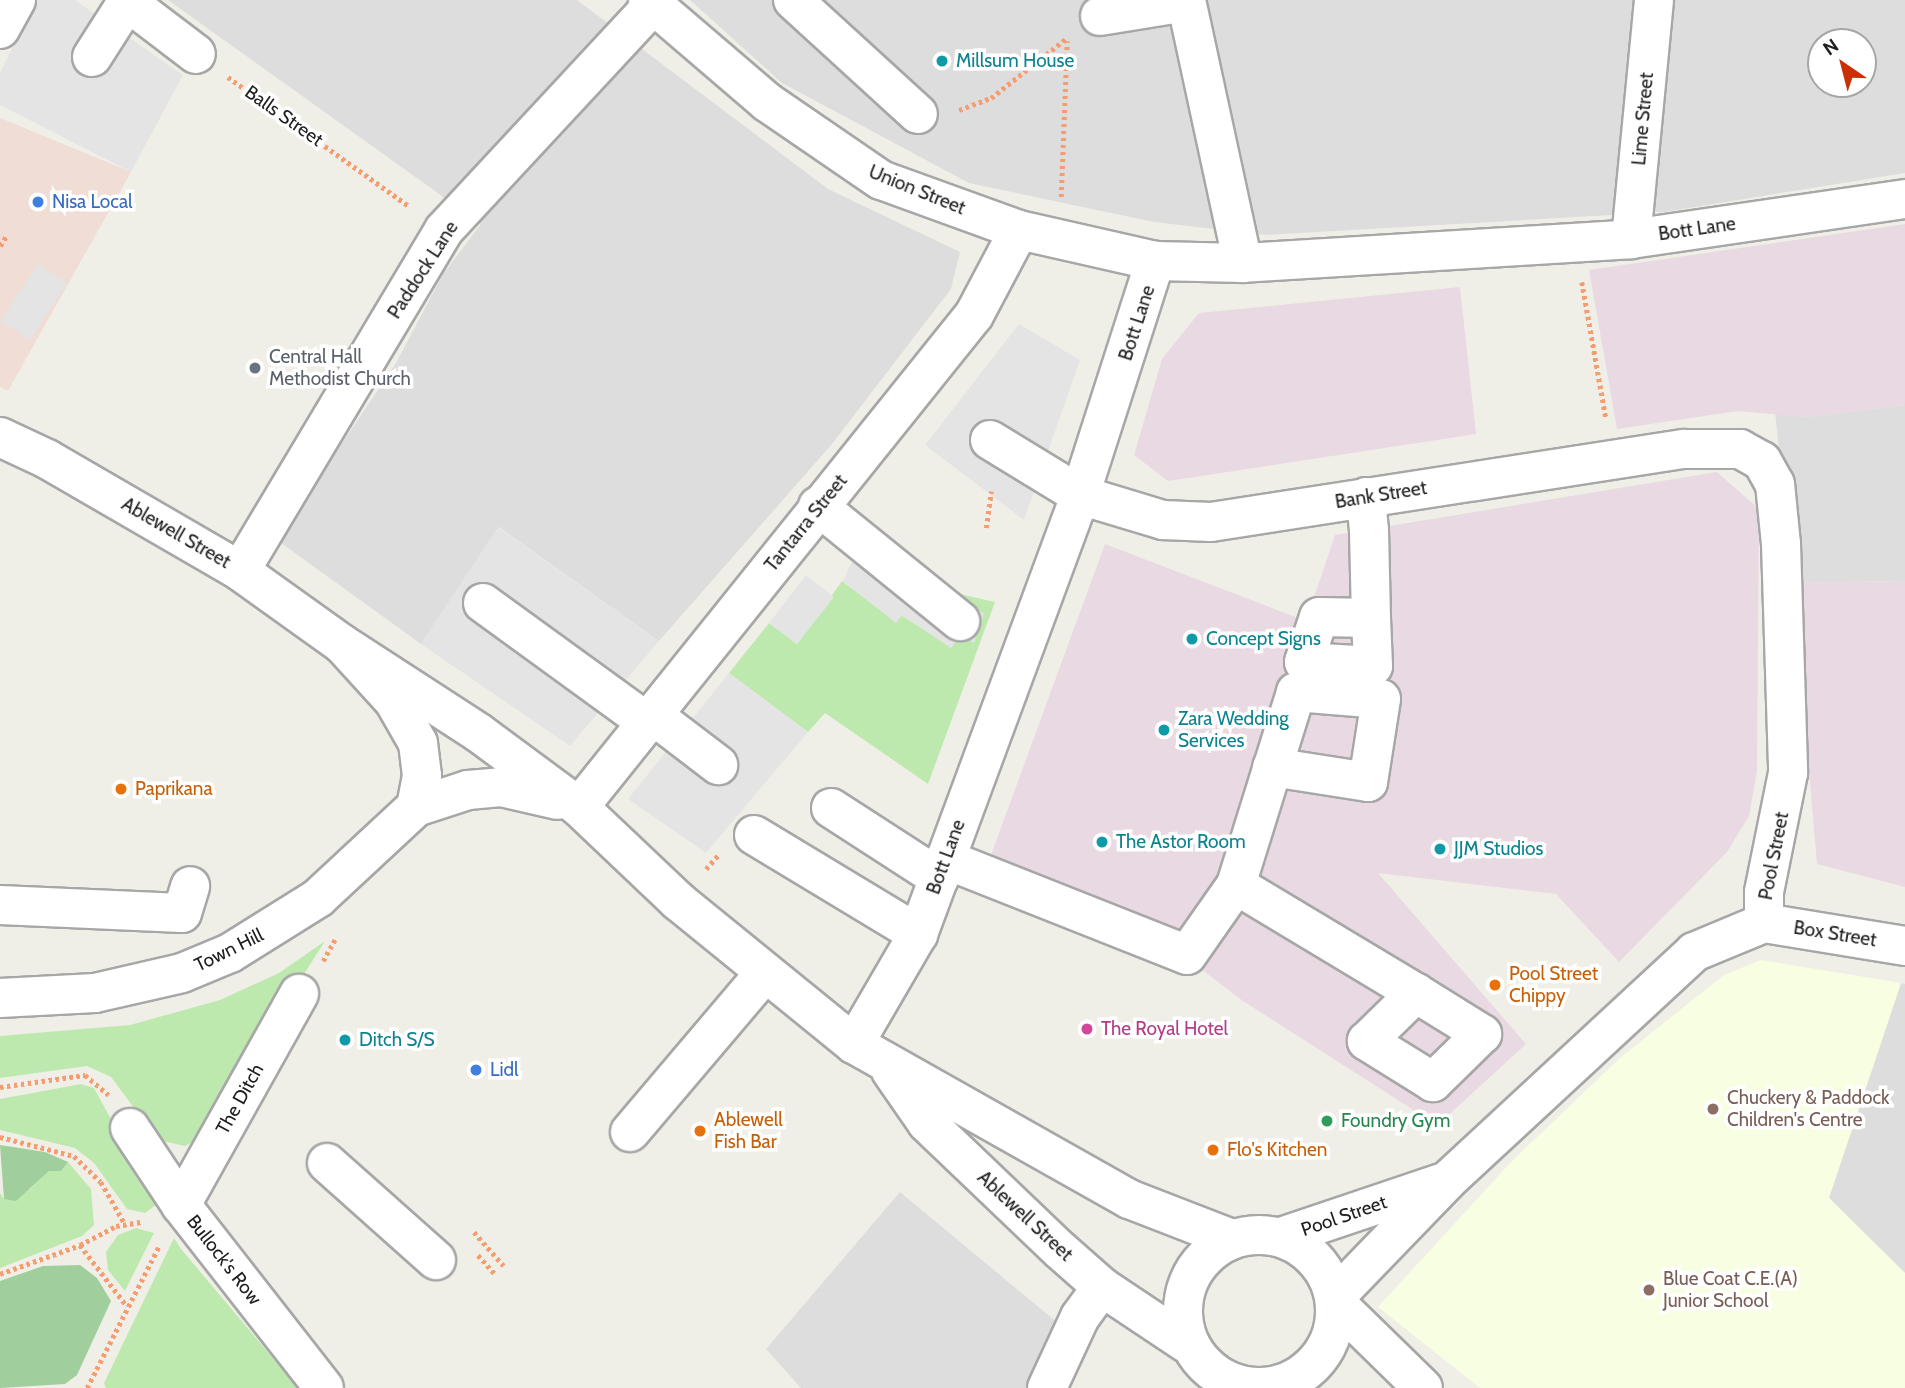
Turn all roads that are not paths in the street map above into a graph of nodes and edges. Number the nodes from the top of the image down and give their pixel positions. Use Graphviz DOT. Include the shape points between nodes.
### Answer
graph roads {
  1 [pos="16,0"];
  2 [pos="793,0"];
  3 [pos="1654,0"];
  4 [pos="126,1"];
  5 [pos="1186,1"];
  6 [pos="651,3"];
  7 [pos="1085,21"];
  8 [pos="0,29"];
  9 [pos="196,54"];
  10 [pos="92,57"];
  11 [pos="918,114"];
  12 [pos="1905,199"];
  13 [pos="1019,230"];
  14 [pos="1631,239"];
  15 [pos="1154,261"];
  16 [pos="1243,264"];
  17 [pos="0,437"];
  18 [pos="990,440"];
  19 [pos="1684,449"];
  20 [pos="1080,495"];
  21 [pos="1366,497"];
  22 [pos="818,506"];
  23 [pos="240,571"];
  24 [pos="483,603"];
  25 [pos="1371,618"];
  26 [pos="960,621"];
  27 [pos="342,644"];
  28 [pos="651,720"];
  29 [pos="718,765"];
  30 [pos="1272,767"];
  31 [pos="416,807"];
  32 [pos="579,807"];
  33 [pos="831,808"];
  34 [pos="754,835"];
  35 [pos="942,868"];
  36 [pos="1236,885"];
  37 [pos="190,886"];
  38 [pos="0,905"];
  39 [pos="1764,923"];
  40 [pos="918,934"];
  41 [pos="1905,946"];
  42 [pos="765,973"];
  43 [pos="1416,993"];
  44 [pos="299,994"];
  45 [pos="0,998"];
  46 [pos="854,1044"];
  47 [pos="887,1065"];
  48 [pos="130,1128"];
  49 [pos="630,1132"];
  50 [pos="327,1163"];
  51 [pos="1447,1181"];
  52 [pos="173,1216"];
  53 [pos="1281,1237"];
  54 [pos="1232,1238"];
  55 [pos="436,1260"];
  56 [pos="1102,1287"];
  57 [pos="1336,1301"];
  58 [pos="1186,1342"];
  59 [pos="1268,1387"];
  60 [pos="324,1388"];
  61 [pos="1047,1388"];
  62 [pos="1423,1388"];
  1 -- 8 [label="street"];
  2 -- 11 [label="street"];
  3 -- 14 [label="street, Lime Street"];
  4 -- 9 [label="street"];
  4 -- 10 [label="street"];
  5 -- 7 [label="street"];
  5 -- 16 [label="street"];
  6 -- 13 [label="street, Union Street" via="767,102 881,180"];
  6 -- 23 [label="street, Paddock Lane" via="444,230"];
  12 -- 14 [label="street, Bott Lane"];
  13 -- 15 [label="street, Union Street"];
  13 -- 22 [label="street, Tantarra Street" via="974,315"];
  14 -- 16 [label="street, Bott Lane"];
  15 -- 16 [label="street, Bott Lane"];
  15 -- 20 [label="street, Bott Lane"];
  17 -- 23 [label="street, Ablewell Street" via="47,458"];
  18 -- 20 [label="street, Bank Street"];
  19 -- 21 [label="street, Bank Street"];
  19 -- 39 [label="street, Pool Street" via="1740,449 1762,461 1775,484 1788,773 1764,892"];
  20 -- 21 [label="street, Bank Street" via="1163,520 1211,522"];
  20 -- 35 [label="street, Bott Lane"];
  21 -- 25 [label="street"];
  22 -- 26 [label="street"];
  22 -- 28 [label="street, Tantarra Street"];
  23 -- 27 [label="street, Ablewell Street"];
  24 -- 28 [label="street"];
  27 -- 31 [label="street, Ablewell Street" via="394,701 418,743 422,776"];
  27 -- 32 [label="street, Ablewell Street" via="479,733"];
  28 -- 29 [label="street"];
  28 -- 32 [label="street, Tantarra Street"];
  30 -- 36 [label="street"];
  31 -- 32 [label="street, Ablewell Street" via="467,790 501,787"];
  31 -- 45 [label="street, Town Hill" via="318,898 230,953 182,973 95,993"];
  32 -- 42 [label="street, Ablewell Street" via="678,901"];
  33 -- 35 [label="street"];
  34 -- 40 [label="street"];
  35 -- 36 [label="street" via="1187,955"];
  35 -- 40 [label="street, Bott Lane"];
  36 -- 43 [label="street"];
  37 -- 38 [label="street" via="182,914"];
  39 -- 41 [label="street, Box Street"];
  39 -- 51 [label="street, Pool Street" via="1694,952"];
  40 -- 46 [label="street, Bott Lane"];
  42 -- 46 [label="street, Ablewell Street"];
  42 -- 49 [label="street"];
  44 -- 52 [label="street, The Ditch"];
  46 -- 47 [label="street, Ablewell Street"];
  47 -- 54 [label="street, Ablewell Street" via="1129,1199"];
  47 -- 56 [label="street, Ablewell Street" via="928,1123"];
  48 -- 52 [label="street, Bullock's Row"];
  50 -- 55 [label="street"];
  51 -- 53 [label="street, Pool Street"];
  51 -- 57 [label="street, Pool Street"];
  52 -- 60 [label="street, Bullock's Row"];
  53 -- 54 [label="street" via="1256,1234"];
  53 -- 57 [label="street" via="1319,1261"];
  54 -- 58 [label="street" via="1210,1253 1188,1283 1183,1316"];
  56 -- 58 [label="street, Ablewell Street"];
  56 -- 61 [label="street" via="1080,1317"];
  57 -- 59 [label="street" via="1334,1332 1320,1358 1295,1378"];
  57 -- 62 [label="street"];
  58 -- 59 [label="street" via="1221,1377"];
}
